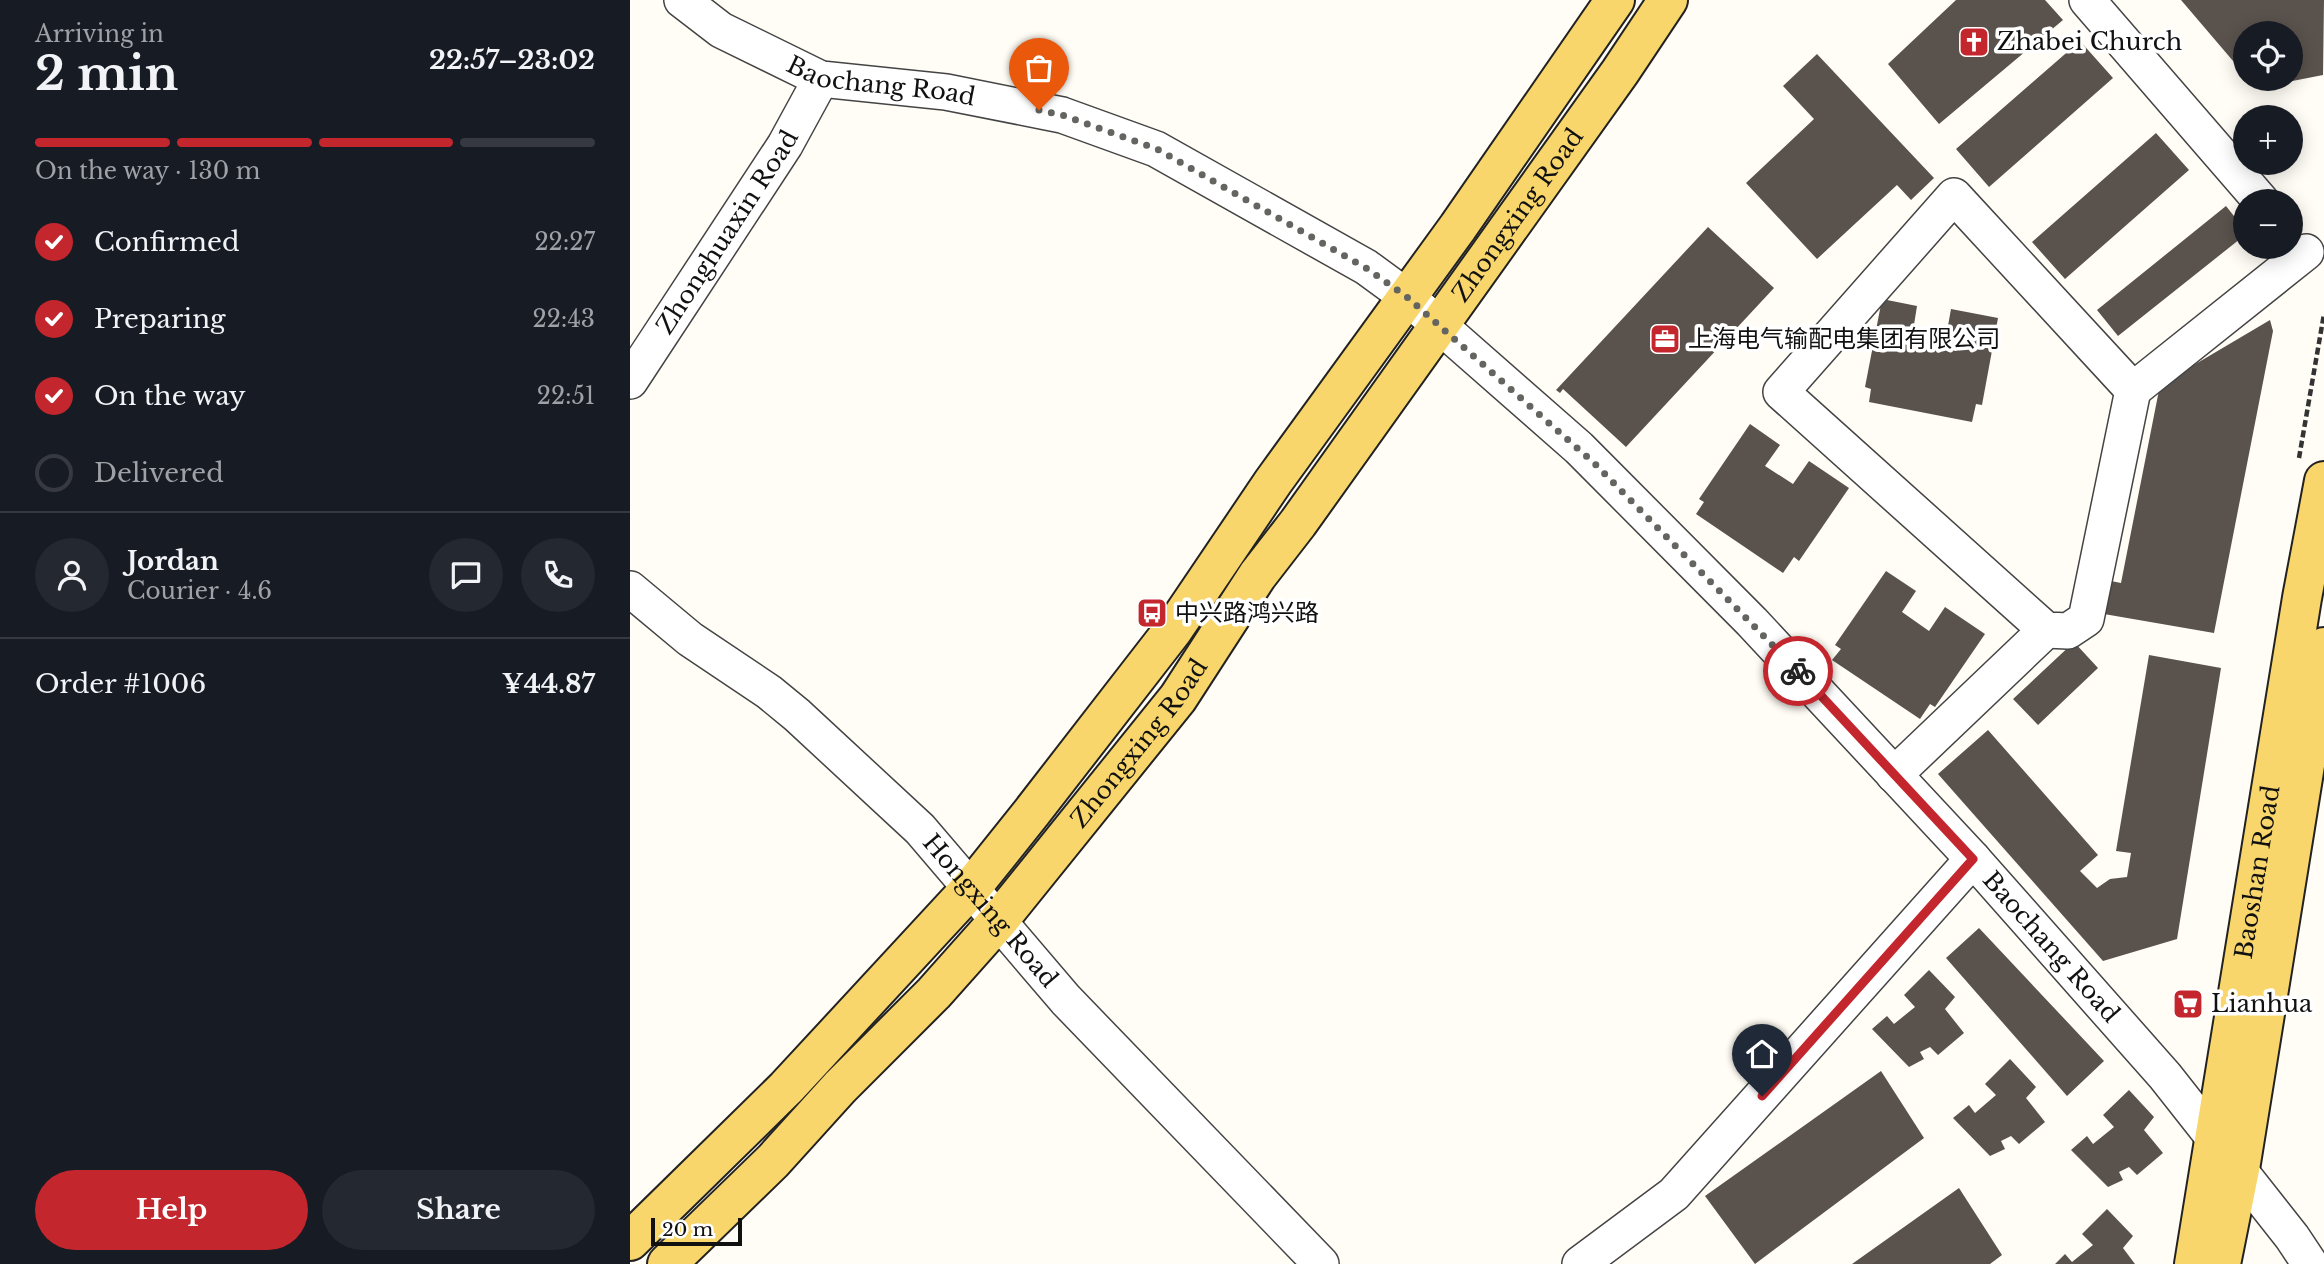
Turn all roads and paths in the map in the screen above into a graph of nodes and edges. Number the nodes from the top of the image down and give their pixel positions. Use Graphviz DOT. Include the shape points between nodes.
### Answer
graph roads {
  1 [pos="682,0"];
  2 [pos="1615,0"];
  3 [pos="1668,0"];
  4 [pos="2087,0"];
  5 [pos="821,79"];
  6 [pos="2250,189"];
  7 [pos="2307,251"];
  8 [pos="1407,297"];
  9 [pos="1439,324"];
  10 [pos="630,382"];
  11 [pos="2133,390"];
  12 [pos="2324,481"];
  13 [pos="630,589"];
  14 [pos="2313,600"];
  15 [pos="2046,630"];
  16 [pos="2324,647"];
  17 [pos="1894,775"];
  18 [pos="1973,859"];
  19 [pos="972,887"];
  20 [pos="999,919"];
  21 [pos="2216,1138"];
  22 [pos="2240,1169"];
  23 [pos="630,1241"];
  24 [pos="667,1264"];
  25 [pos="1321,1264"];
  26 [pos="1580,1264"];
  27 [pos="2194,1264"];
  28 [pos="2221,1264"];
  29 [pos="2310,1264"];
  1 -- 5 [label="street, Baochang Road" via="721,30"];
  2 -- 8 [label="main road, Zhongxing Road"];
  3 -- 9 [label="main road, Zhongxing Road"];
  4 -- 6 [label="street"];
  5 -- 8 [label="street, Baochang Road" via="946,92 1062,115 1157,149 1366,268"];
  5 -- 10 [label="street, Zhonghuaxin Road" via="785,145"];
  7 -- 11 [label="street"];
  8 -- 9 [label="street, Baochang Road"];
  8 -- 19 [label="main road, Zhongxing Road" via="1150,663"];
  9 -- 17 [label="street, Baochang Road" via="1642,509"];
  9 -- 20 [label="main road, Zhongxing Road" via="1257,576 1178,698"];
  11 -- 15 [label="street" via="2086,619 2068,631"];
  11 -- 15 [label="street" via="1954,196 1781,392"];
  12 -- 14 [label="main road, Baoshan Road"];
  13 -- 19 [label="street, Hongxing Road" via="690,639 797,715 920,829"];
  14 -- 21 [label="main road, Baoshan Road"];
  15 -- 17 [label="street"];
  16 -- 22 [label="main road, Baoshan Road"];
  17 -- 18 [label="street, Baochang Road"];
  18 -- 21 [label="street, Baochang Road"];
  18 -- 26 [label="street" via="1674,1194"];
  19 -- 20 [label="street, Hongxing Road"];
  19 -- 23 [label="main road, Zhongxing Road" via="786,1088"];
  20 -- 24 [label="main road, Zhongxing Road" via="773,1161"];
  20 -- 25 [label="street, Hongxing Road" via="1066,1000"];
  21 -- 22 [label="street, Baochang Road"];
  21 -- 27 [label="main road, Baoshan Road"];
  22 -- 28 [label="main road, Baoshan Road"];
  22 -- 29 [label="street, Baochang Road"];
}
